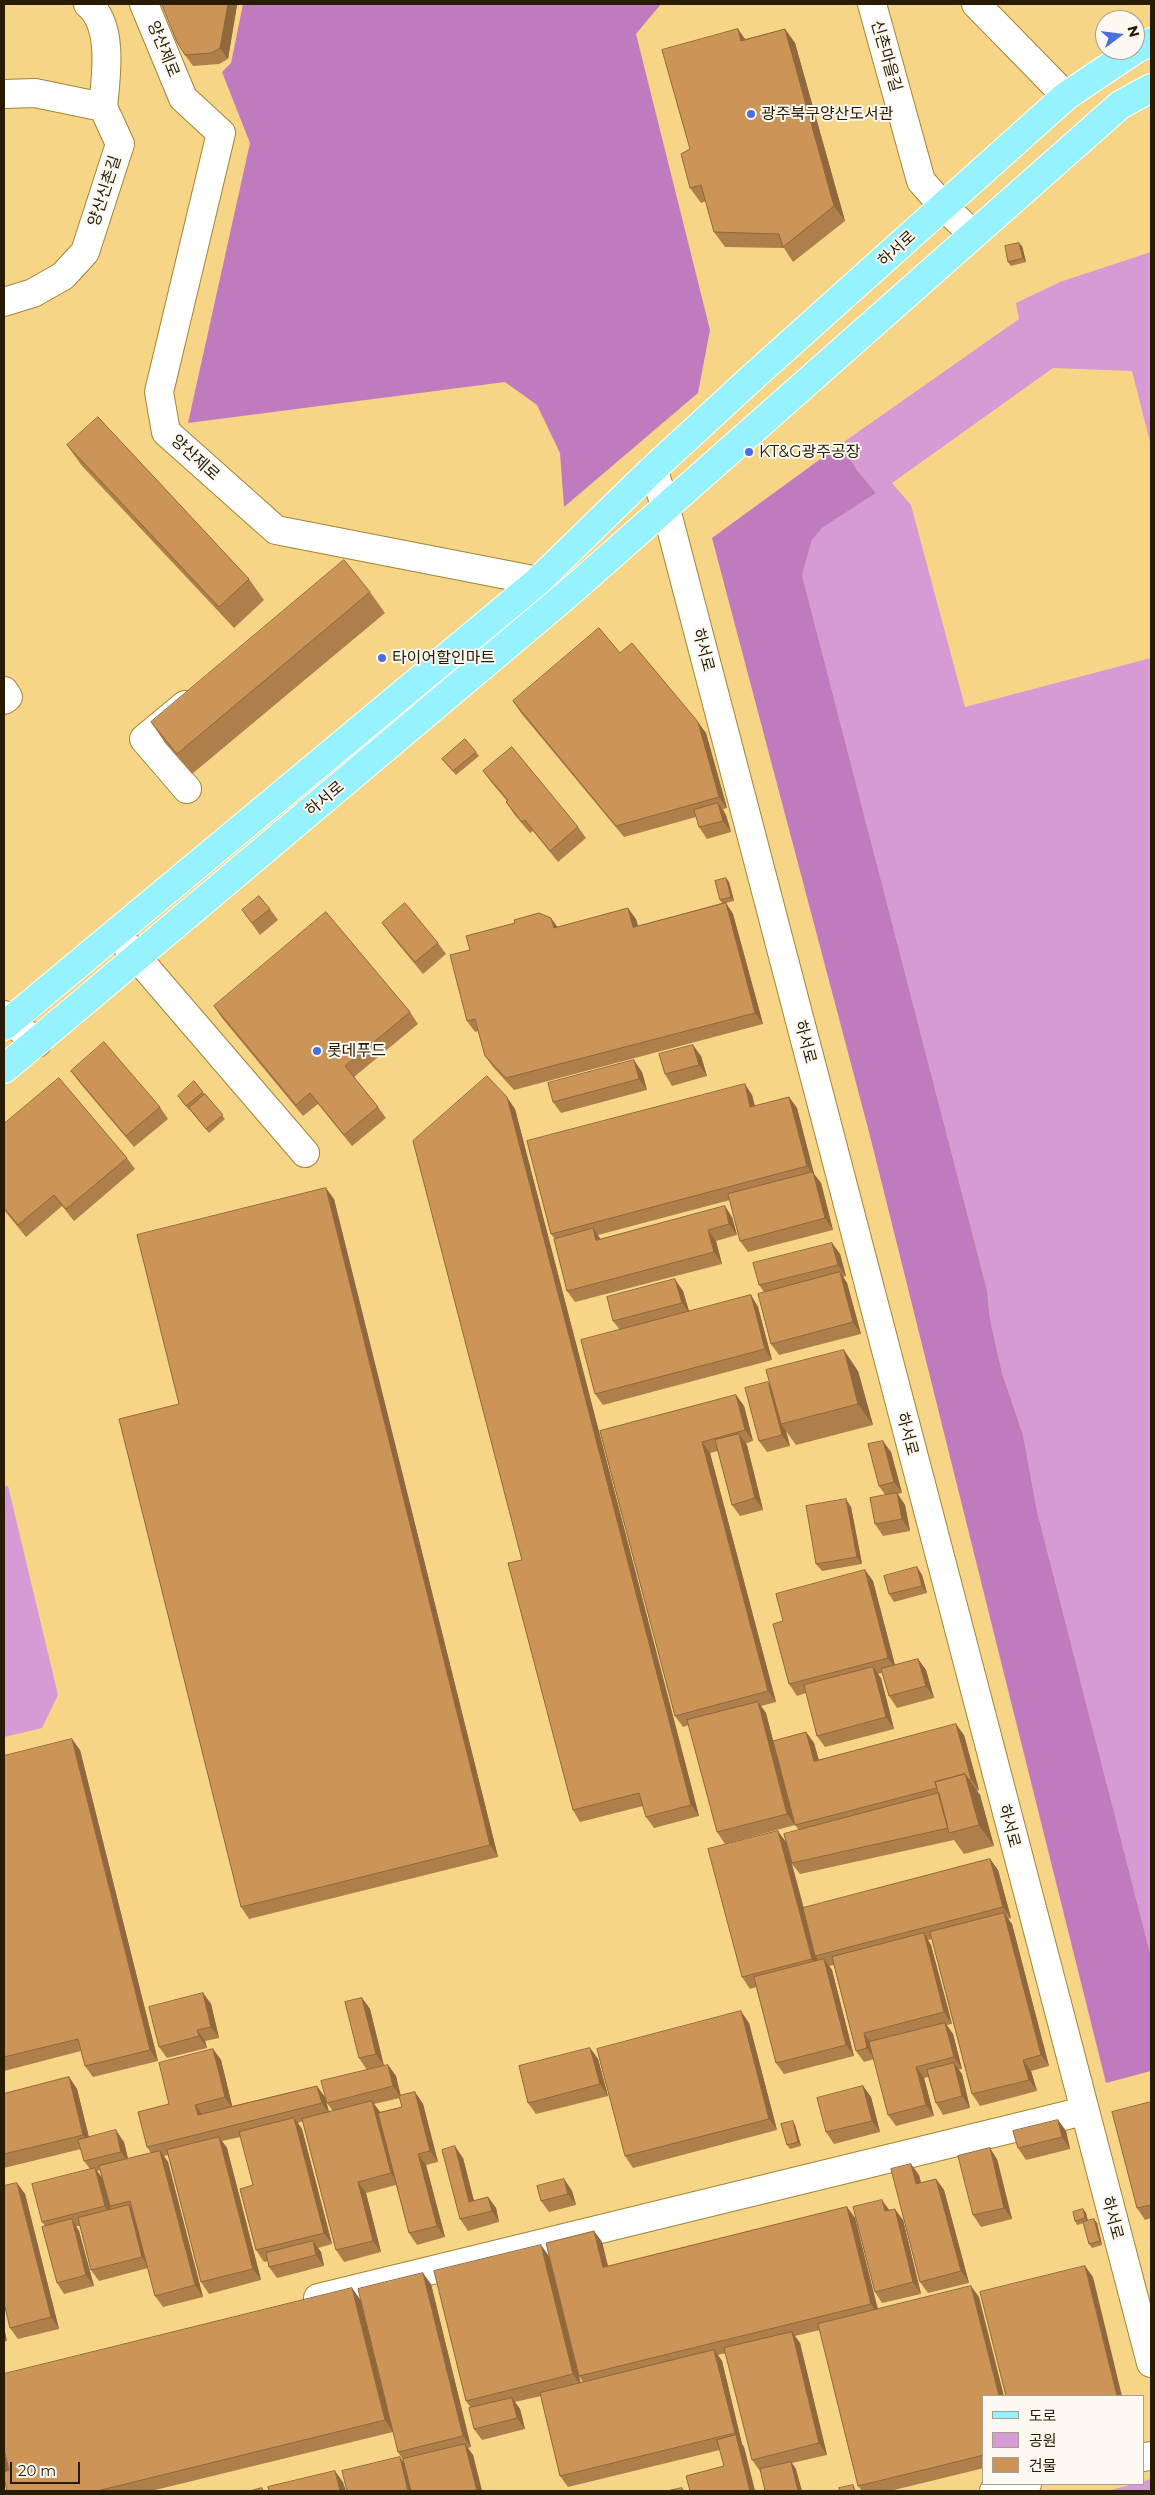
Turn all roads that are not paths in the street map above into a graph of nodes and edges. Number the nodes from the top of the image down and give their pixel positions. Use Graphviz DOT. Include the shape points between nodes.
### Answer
graph roads {
  1 [pos="88,4"];
  2 [pos="144,4"];
  3 [pos="872,4"];
  4 [pos="976,4"];
  5 [pos="1151,42"];
  6 [pos="1151,88"];
  7 [pos="4,94"];
  8 [pos="1066,96"];
  9 [pos="103,107"];
  10 [pos="944,207"];
  11 [pos="973,234"];
  12 [pos="4,302"];
  13 [pos="653,469"];
  14 [pos="665,505"];
  15 [pos="375,549"];
  16 [pos="352,568"];
  17 [pos="538,581"];
  18 [pos="570,592"];
  19 [pos="206,688"];
  20 [pos="4,691"];
  21 [pos="4,700"];
  22 [pos="187,789"];
  23 [pos="116,933"];
  24 [pos="137,958"];
  25 [pos="6,1021"];
  26 [pos="37,1043"];
  27 [pos="4,1069"];
  28 [pos="305,1153"];
  29 [pos="1084,2111"];
  30 [pos="293,2304"];
  31 [pos="1151,2363"];
  32 [pos="1022,2485"];
  33 [pos="994,2491"];
  1 -- 9 [label="street" via="97,11 108,56"];
  2 -- 15 [label="street, 양산제로" via="183,98 221,133 159,392 166,432 276,530"];
  3 -- 10 [label="street, 신촌마을길" via="921,181"];
  4 -- 8 [label="street"];
  5 -- 8 [label="main road, 하서로"];
  6 -- 11 [label="main road, 하서로" via="1120,105"];
  7 -- 9 [label="street" via="35,93"];
  8 -- 10 [label="main road, 하서로"];
  9 -- 12 [label="street, 양산신촌길" via="120,144 84,252 63,276 33,293"];
  10 -- 11 [label="street, 신촌마을길"];
  10 -- 13 [label="main road, 하서로"];
  11 -- 14 [label="main road, 하서로" via="811,381"];
  13 -- 14 [label="street, 하서로"];
  13 -- 17 [label="main road, 하서로"];
  14 -- 18 [label="main road, 하서로"];
  14 -- 29 [label="street, 하서로"];
  15 -- 16 [label="street"];
  15 -- 17 [label="street, 양산제로"];
  17 -- 18 [label="street, 양산제로"];
  17 -- 23 [label="main road, 하서로"];
  18 -- 24 [label="main road, 하서로"];
  19 -- 22 [label="street" via="144,739"];
  20 -- 21 [label="street" via="8,696"];
  23 -- 24 [label="street"];
  23 -- 25 [label="main road, 하서로"];
  24 -- 26 [label="main road, 하서로"];
  24 -- 28 [label="street"];
  25 -- 26 [label="street"];
  26 -- 27 [label="main road, 하서로"];
  29 -- 30 [label="street"];
  29 -- 31 [label="street, 하서로"];
  32 -- 33 [label="street"];
}
